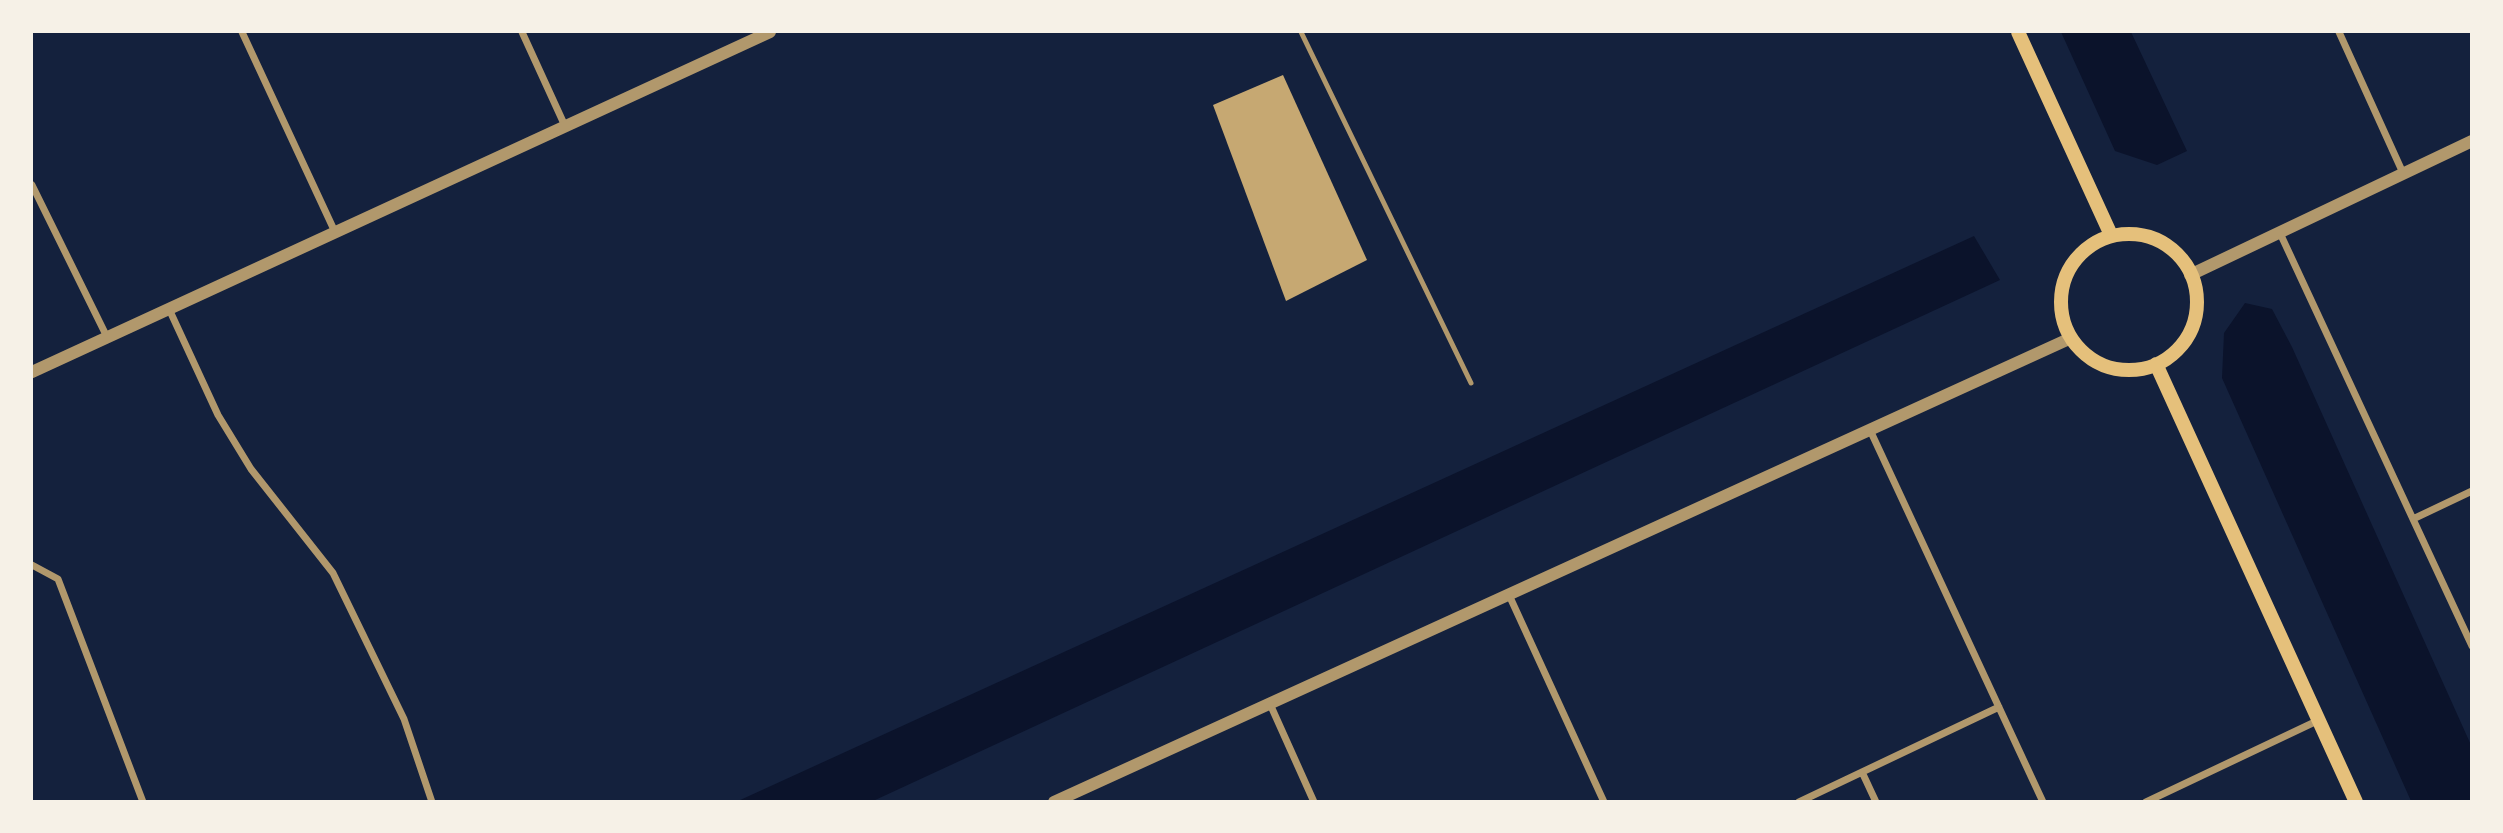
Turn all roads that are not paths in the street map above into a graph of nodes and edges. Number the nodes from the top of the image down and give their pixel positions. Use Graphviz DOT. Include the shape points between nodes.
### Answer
graph roads {
  1 [pos="242,32"];
  2 [pos="522,32"];
  3 [pos="770,32"];
  4 [pos="1301,32"];
  5 [pos="2018,32"];
  6 [pos="2339,32"];
  7 [pos="565,126"];
  8 [pos="2472,141"];
  9 [pos="2403,173"];
  10 [pos="32,185"];
  11 [pos="2279,231"];
  12 [pos="335,232"];
  13 [pos="2111,235"];
  14 [pos="2190,275"];
  15 [pos="169,309"];
  16 [pos="107,337"];
  17 [pos="2071,338"];
  18 [pos="2157,364"];
  19 [pos="32,372"];
  20 [pos="1471,383"];
  21 [pos="1870,430"];
  22 [pos="2472,491"];
  23 [pos="2413,519"];
  24 [pos="32,565"];
  25 [pos="1508,594"];
  26 [pos="2472,646"];
  27 [pos="1270,704"];
  28 [pos="1999,707"];
  29 [pos="2319,720"];
  30 [pos="1862,772"];
  31 [pos="143,802"];
  32 [pos="432,802"];
  33 [pos="1055,802"];
  34 [pos="1314,802"];
  35 [pos="1604,802"];
  36 [pos="1799,802"];
  37 [pos="1876,802"];
  38 [pos="2043,802"];
  39 [pos="2146,802"];
  40 [pos="2356,802"];
  1 -- 12 [label="street"];
  2 -- 7 [label="street"];
  3 -- 7 [label="street"];
  4 -- 20 [label="lane"];
  5 -- 13 [label="main road"];
  6 -- 9 [label="street"];
  7 -- 12 [label="street"];
  8 -- 9 [label="street"];
  9 -- 11 [label="street"];
  10 -- 16 [label="street"];
  11 -- 14 [label="street"];
  11 -- 23 [label="street"];
  12 -- 15 [label="street"];
  13 -- 14 [label="main road" via="2133,233 2154,238 2173,249"];
  13 -- 17 [label="main road" via="2074,260 2063,281 2060,305"];
  14 -- 18 [label="main road" via="2197,306 2193,327 2182,346"];
  15 -- 16 [label="street"];
  15 -- 32 [label="street" via="218,415 244,458 333,573 404,719"];
  16 -- 19 [label="street"];
  17 -- 18 [label="main road" via="2096,363 2119,371"];
  17 -- 21 [label="street"];
  18 -- 29 [label="main road"];
  21 -- 25 [label="street"];
  21 -- 28 [label="street"];
  22 -- 23 [label="street"];
  23 -- 26 [label="street"];
  24 -- 31 [label="street" via="58,579"];
  25 -- 27 [label="street"];
  25 -- 35 [label="street"];
  27 -- 33 [label="street"];
  27 -- 34 [label="street"];
  28 -- 30 [label="street"];
  28 -- 38 [label="street"];
  29 -- 39 [label="street"];
  29 -- 40 [label="main road"];
  30 -- 36 [label="street"];
  30 -- 37 [label="street"];
}
